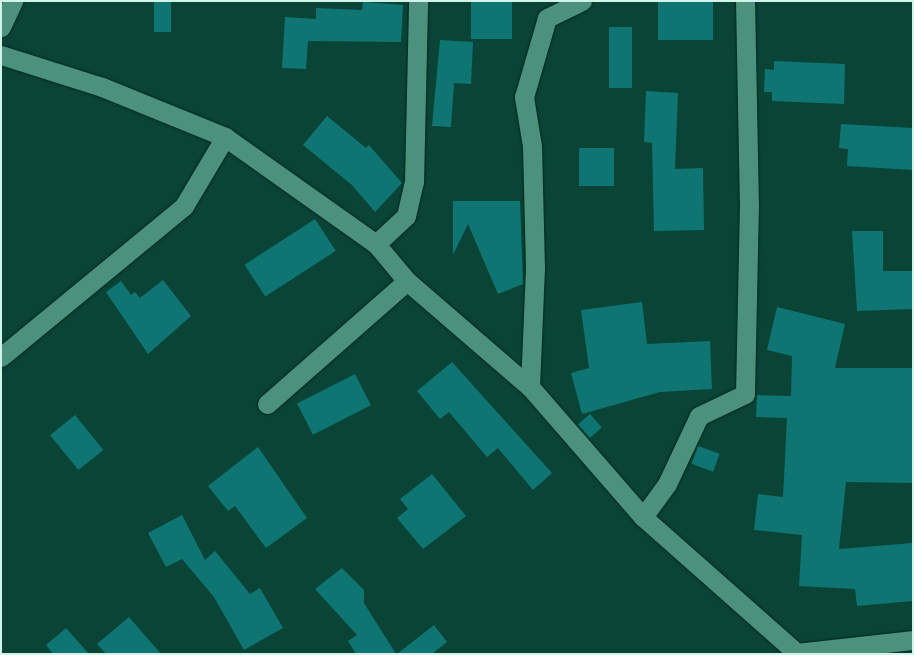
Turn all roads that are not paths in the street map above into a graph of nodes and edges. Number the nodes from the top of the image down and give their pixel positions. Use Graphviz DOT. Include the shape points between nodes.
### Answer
graph roads {
  1 [pos="13,1"];
  2 [pos="418,1"];
  3 [pos="582,1"];
  4 [pos="745,1"];
  5 [pos="1,28"];
  6 [pos="1,55"];
  7 [pos="225,137"];
  8 [pos="376,244"];
  9 [pos="407,281"];
  10 [pos="1,357"];
  11 [pos="530,387"];
  12 [pos="267,404"];
  13 [pos="643,517"];
  14 [pos="913,640"];
  15 [pos="797,653"];
  1 -- 5 [label="street"];
  2 -- 8 [label="street" via="414,182 406,216"];
  3 -- 11 [label="street" via="547,18 524,97 532,146 535,268"];
  4 -- 13 [label="street" via="749,208 745,394 699,416 667,484"];
  6 -- 7 [label="street" via="102,86"];
  7 -- 8 [label="street"];
  7 -- 10 [label="street" via="184,206"];
  8 -- 9 [label="street"];
  9 -- 11 [label="street"];
  9 -- 12 [label="street"];
  11 -- 13 [label="street"];
  13 -- 15 [label="street"];
  14 -- 15 [label="street"];
}
